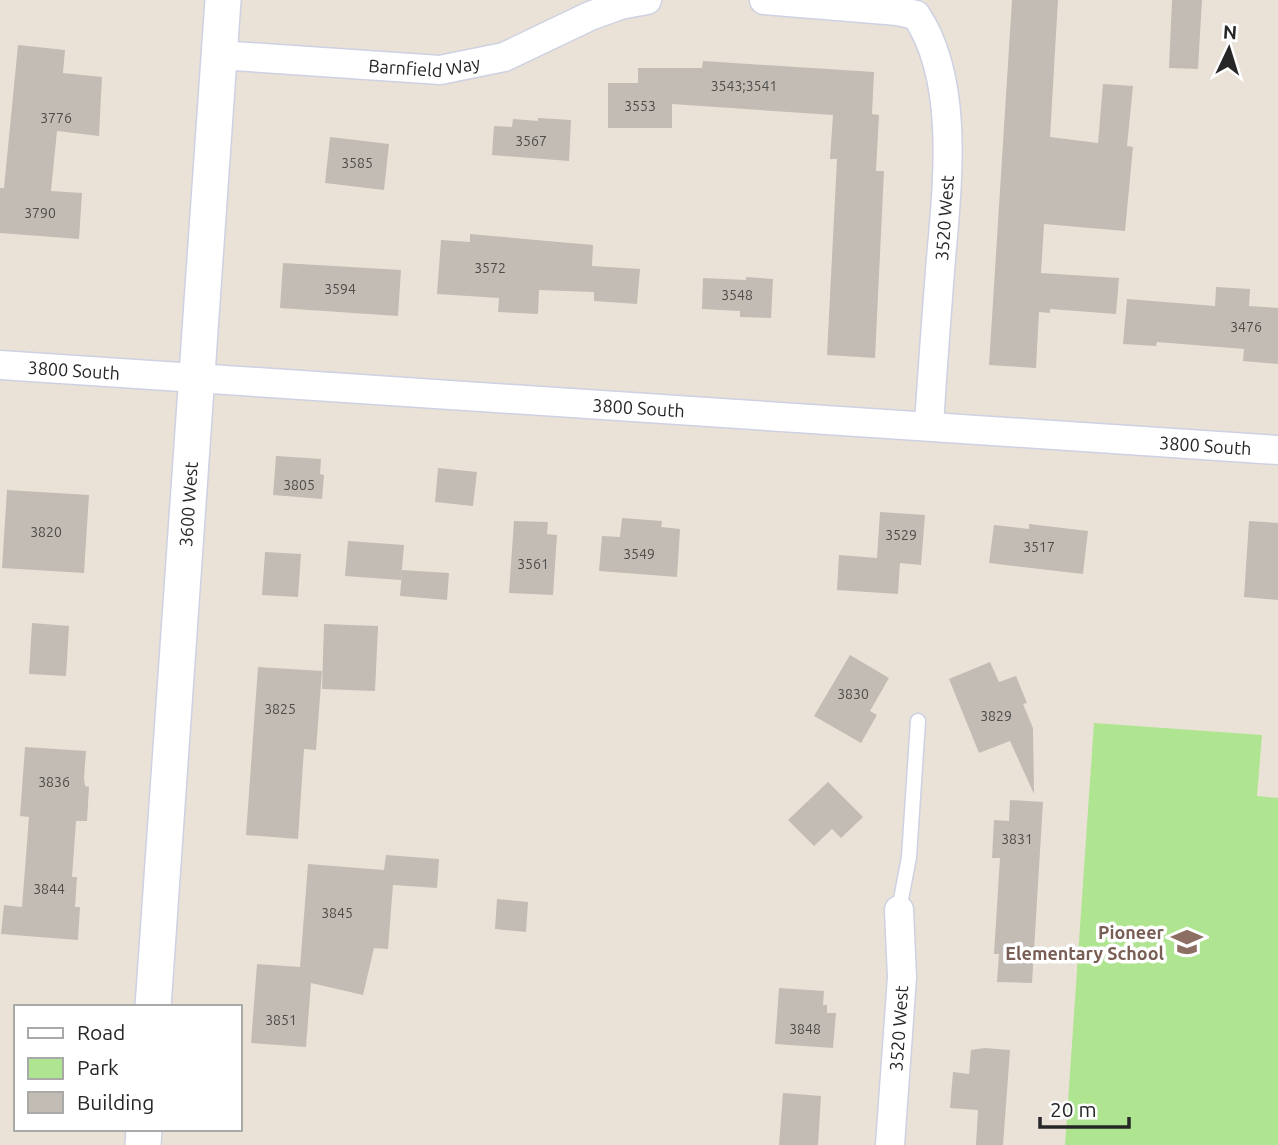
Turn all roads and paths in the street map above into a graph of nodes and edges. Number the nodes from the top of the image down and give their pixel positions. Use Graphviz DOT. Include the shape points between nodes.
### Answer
graph roads {
  1 [pos="222,0"];
  2 [pos="764,0"];
  3 [pos="629,2"];
  4 [pos="219,55"];
  5 [pos="0,365"];
  6 [pos="197,377"];
  7 [pos="929,426"];
  8 [pos="1278,450"];
  9 [pos="918,721"];
  10 [pos="899,910"];
  11 [pos="153,1005"];
  12 [pos="890,1145"];
  1 -- 4 [label="street, 3600 West"];
  2 -- 7 [label="street, 3520 West" via="916,15 932,43 947,140"];
  3 -- 4 [label="street, Barnfield Way" via="504,57 451,69 408,71"];
  4 -- 6 [label="street, 3600 West"];
  5 -- 6 [label="street, 3800 South"];
  6 -- 7 [label="street, 3800 South"];
  6 -- 11 [label="street, 3600 West"];
  7 -- 8 [label="street, 3800 South"];
  9 -- 10 [label="lane" via="909,857"];
  10 -- 12 [label="street, 3520 West" via="902,977"];
}
